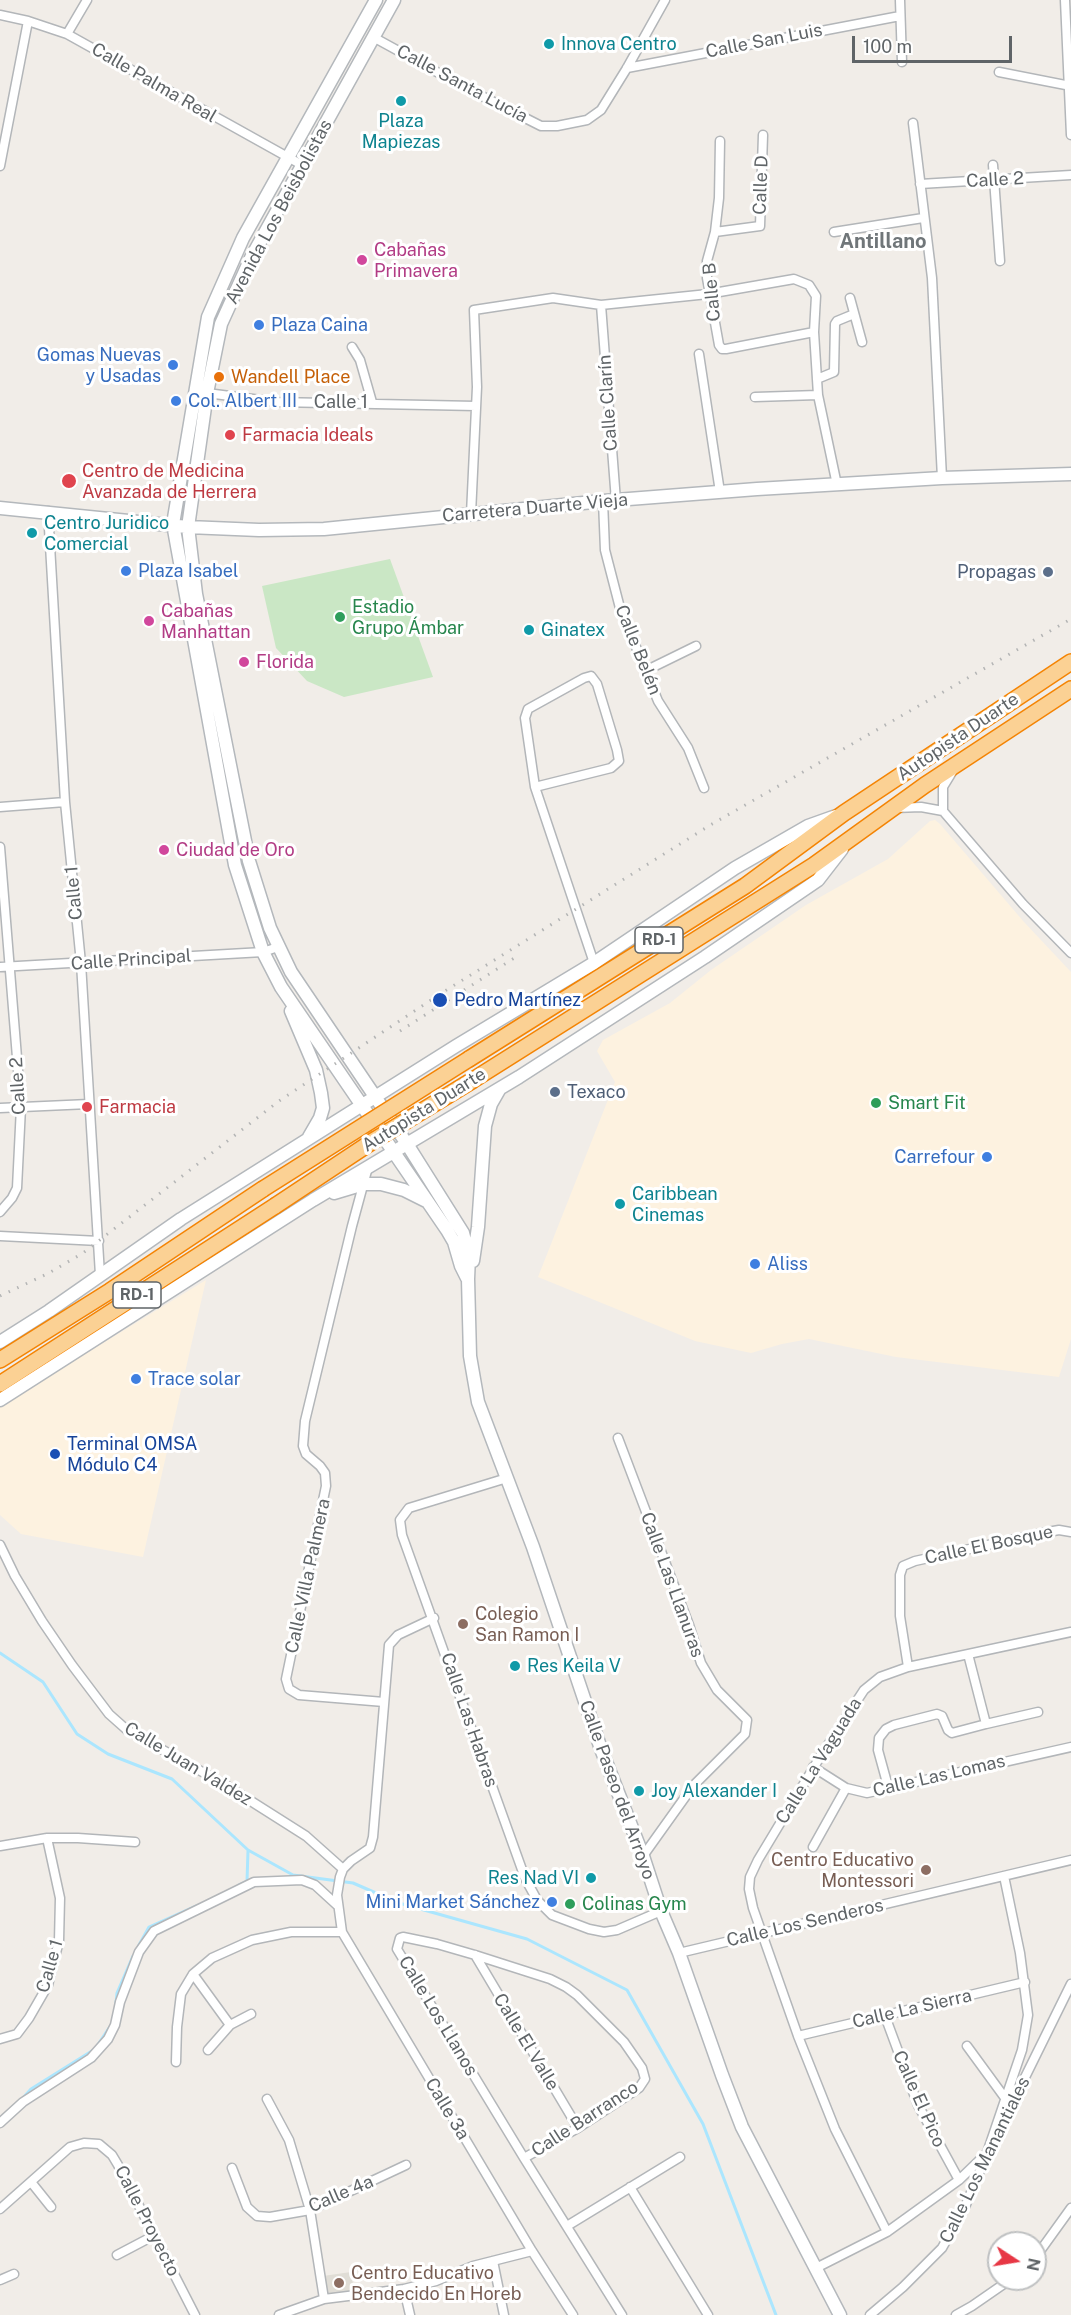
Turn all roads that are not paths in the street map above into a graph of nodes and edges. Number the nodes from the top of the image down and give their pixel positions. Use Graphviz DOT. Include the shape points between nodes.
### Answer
graph roads {
  1 [pos="87,0"];
  2 [pos="376,0"];
  3 [pos="394,0"];
  4 [pos="665,0"];
  5 [pos="900,0"];
  6 [pos="1067,2"];
  7 [pos="0,15"];
  8 [pos="900,16"];
  9 [pos="28,21"];
  10 [pos="67,34"];
  11 [pos="373,37"];
  12 [pos="902,62"];
  13 [pos="627,68"];
  14 [pos="999,72"];
  15 [pos="1070,86"];
  16 [pos="913,123"];
  17 [pos="763,135"];
  18 [pos="1071,135"];
  19 [pos="720,141"];
  20 [pos="289,158"];
  21 [pos="302,165"];
  22 [pos="993,165"];
  23 [pos="0,166"];
  24 [pos="1071,176"];
  25 [pos="994,180"];
  26 [pos="920,184"];
  27 [pos="923,218"];
  28 [pos="715,232"];
  29 [pos="834,232"];
  30 [pos="1000,261"];
  31 [pos="708,294"];
  32 [pos="850,298"];
  33 [pos="601,305"];
  34 [pos="854,314"];
  35 [pos="814,332"];
  36 [pos="862,342"];
  37 [pos="352,347"];
  38 [pos="699,354"];
  39 [pos="817,379"];
  40 [pos="207,393"];
  41 [pos="818,394"];
  42 [pos="755,398"];
  43 [pos="372,402"];
  44 [pos="476,406"];
  45 [pos="1071,474"];
  46 [pos="942,478"];
  47 [pos="837,485"];
  48 [pos="720,492"];
  49 [pos="609,501"];
  50 [pos="0,508"];
  51 [pos="48,511"];
  52 [pos="471,514"];
  53 [pos="172,524"];
  54 [pos="188,527"];
  55 [pos="696,646"];
  56 [pos="1071,662"];
  57 [pos="645,670"];
  58 [pos="1071,689"];
  59 [pos="957,764"];
  60 [pos="535,787"];
  61 [pos="704,789"];
  62 [pos="65,802"];
  63 [pos="0,807"];
  64 [pos="893,808"];
  65 [pos="943,811"];
  66 [pos="844,813"];
  67 [pos="851,839"];
  68 [pos="0,847"];
  69 [pos="278,948"];
  70 [pos="263,952"];
  71 [pos="1071,953"];
  72 [pos="81,963"];
  73 [pos="594,963"];
  74 [pos="0,967"];
  75 [pos="10,967"];
  76 [pos="281,987"];
  77 [pos="500,1088"];
  78 [pos="376,1097"];
  79 [pos="89,1104"];
  80 [pos="362,1106"];
  81 [pos="21,1107"];
  82 [pos="0,1108"];
  83 [pos="307,1140"];
  84 [pos="407,1144"];
  85 [pos="393,1152"];
  86 [pos="368,1167"];
  87 [pos="364,1184"];
  88 [pos="313,1200"];
  89 [pos="427,1202"];
  90 [pos="0,1212"];
  91 [pos="0,1236"];
  92 [pos="99,1241"];
  93 [pos="100,1275"];
  94 [pos="468,1279"];
  95 [pos="0,1342"];
  96 [pos="0,1360"];
  97 [pos="0,1384"];
  98 [pos="0,1400"];
  99 [pos="618,1438"];
  100 [pos="507,1478"];
  101 [pos="1071,1532"];
  102 [pos="0,1545"];
  103 [pos="434,1618"];
  104 [pos="1071,1632"];
  105 [pos="968,1654"];
  106 [pos="908,1667"];
  107 [pos="384,1702"];
  108 [pos="1038,1712"];
  109 [pos="986,1724"];
  110 [pos="1071,1747"];
  111 [pos="813,1767"];
  112 [pos="846,1788"];
  113 [pos="889,1790"];
  114 [pos="47,1838"];
  115 [pos="135,1842"];
  116 [pos="0,1846"];
  117 [pos="813,1847"];
  118 [pos="643,1856"];
  119 [pos="1071,1860"];
  120 [pos="341,1873"];
  121 [pos="1004,1876"];
  122 [pos="338,1906"];
  123 [pos="661,1911"];
  124 [pos="342,1932"];
  125 [pos="761,1933"];
  126 [pos="679,1953"];
  127 [pos="475,1955"];
  128 [pos="193,1974"];
  129 [pos="1025,1982"];
  130 [pos="1071,1984"];
  131 [pos="250,2014"];
  132 [pos="885,2016"];
  133 [pos="230,2025"];
  134 [pos="798,2036"];
  135 [pos="0,2039"];
  136 [pos="967,2046"];
  137 [pos="208,2050"];
  138 [pos="176,2062"];
  139 [pos="645,2079"];
  140 [pos="267,2098"];
  141 [pos="1005,2098"];
  142 [pos="0,2123"];
  143 [pos="578,2128"];
  144 [pos="987,2153"];
  145 [pos="680,2157"];
  146 [pos="524,2158"];
  147 [pos="406,2165"];
  148 [pos="232,2168"];
  149 [pos="959,2180"];
  150 [pos="31,2182"];
  151 [pos="630,2187"];
  152 [pos="51,2207"];
  153 [pos="1071,2208"];
  154 [pos="0,2209"];
  155 [pos="310,2210"];
  156 [pos="567,2226"];
  157 [pos="887,2232"];
  158 [pos="155,2235"];
  159 [pos="1047,2241"];
  160 [pos="532,2251"];
  161 [pos="117,2255"];
  162 [pos="493,2261"];
  163 [pos="816,2268"];
  164 [pos="14,2274"];
  165 [pos="0,2280"];
  166 [pos="404,2289"];
  167 [pos="994,2291"];
  168 [pos="324,2299"];
  169 [pos="192,2314"];
  170 [pos="279,2315"];
  171 [pos="410,2315"];
  172 [pos="504,2315"];
  173 [pos="573,2315"];
  174 [pos="622,2315"];
  175 [pos="708,2315"];
  176 [pos="840,2315"];
  177 [pos="870,2315"];
  178 [pos="956,2315"];
  1 -- 10 [label="street"];
  2 -- 20 [label="main road, Avenida Los Beisbolistas"];
  3 -- 11 [label="main road, Avenida Los Beisbolistas"];
  4 -- 13 [label="street, Calle Santa Lucía"];
  5 -- 8 [label="street"];
  6 -- 15 [label="street"];
  7 -- 9 [label="street, Calle Palma Real"];
  8 -- 12 [label="street"];
  8 -- 13 [label="street, Calle San Luis"];
  9 -- 10 [label="street, Calle Palma Real"];
  9 -- 23 [label="street"];
  10 -- 20 [label="street, Calle Palma Real"];
  11 -- 13 [label="street, Calle Santa Lucía" via="541,126 573,124 595,116"];
  11 -- 21 [label="main road, Avenida Los Beisbolistas"];
  14 -- 15 [label="street"];
  15 -- 18 [label="street"];
  16 -- 26 [label="street"];
  17 -- 28 [label="street, Calle D" via="760,226"];
  19 -- 28 [label="street, Calle B"];
  20 -- 21 [label="street, Calle Palma Real"];
  20 -- 53 [label="main road, Avenida Los Beisbolistas" via="243,238 208,317"];
  21 -- 40 [label="main road, Avenida Los Beisbolistas" via="246,267 221,324"];
  22 -- 25 [label="street"];
  24 -- 25 [label="street, Calle 2"];
  25 -- 26 [label="street, Calle 2"];
  25 -- 30 [label="street"];
  26 -- 27 [label="street"];
  27 -- 29 [label="street"];
  27 -- 46 [label="street" via="932,278"];
  28 -- 31 [label="street, Calle B" via="707,261"];
  31 -- 33 [label="street"];
  31 -- 35 [label="street, Calle B" via="722,349"];
  31 -- 35 [label="street" via="794,279 809,285 816,296"];
  32 -- 34 [label="street"];
  33 -- 44 [label="street" via="553,298 474,310"];
  33 -- 49 [label="street, Calle Clarín"];
  34 -- 36 [label="street"];
  34 -- 39 [label="street" via="835,324 834,372"];
  35 -- 39 [label="street"];
  37 -- 43 [label="street" via="360,360"];
  38 -- 48 [label="street"];
  39 -- 41 [label="street"];
  40 -- 43 [label="street, Calle 1" via="276,402"];
  40 -- 54 [label="main road, Avenida Los Beisbolistas"];
  41 -- 42 [label="street"];
  41 -- 47 [label="street"];
  43 -- 44 [label="street, Calle 1"];
  44 -- 52 [label="street"];
  45 -- 46 [label="main road, Carretera Duarte Vieja"];
  46 -- 47 [label="main road, Carretera Duarte Vieja"];
  47 -- 48 [label="main road, Carretera Duarte Vieja"];
  48 -- 49 [label="main road, Carretera Duarte Vieja"];
  49 -- 52 [label="main road, Carretera Duarte Vieja"];
  49 -- 57 [label="street, Calle Belén" via="605,550 617,597"];
  50 -- 51 [label="main road, Carretera Duarte Vieja"];
  51 -- 53 [label="main road, Carretera Duarte Vieja"];
  51 -- 62 [label="street, Calle 1"];
  52 -- 54 [label="main road, Carretera Duarte Vieja" via="324,529"];
  53 -- 54 [label="main road, Carretera Duarte Vieja"];
  53 -- 70 [label="main road, Avenida Los Beisbolistas" via="235,865"];
  54 -- 69 [label="main road, Avenida Los Beisbolistas" via="196,594 249,861"];
  55 -- 57 [label="street"];
  56 -- 66 [label="highway, Autopista Duarte / RD-1"];
  57 -- 61 [label="street, Calle Belén" via="658,701 688,748"];
  58 -- 59 [label="highway, Autopista Duarte / RD-1"];
  59 -- 64 [label="highway, Autopista Duarte / RD-1"];
  59 -- 65 [label="street" via="943,787"];
  60 -- 60 [label="street" via="525,718 528,709 591,676 597,684 619,761 611,768"];
  60 -- 73 [label="street"];
  62 -- 63 [label="street"];
  62 -- 72 [label="street, Calle 1"];
  64 -- 65 [label="street"];
  64 -- 67 [label="highway, Autopista Duarte / RD-1"];
  65 -- 71 [label="street"];
  66 -- 73 [label="main road, Autopista Duarte" via="807,826 735,868"];
  66 -- 96 [label="highway, Autopista Duarte / RD-1, bridge" via="745,886"];
  67 -- 77 [label="main road, Autopista Duarte" via="818,880"];
  67 -- 97 [label="highway, Autopista Duarte / RD-1, bridge" via="373,1141"];
  68 -- 75 [label="street, Calle 2"];
  69 -- 70 [label="street, Calle Principal"];
  69 -- 78 [label="main road, Avenida Los Beisbolistas"];
  70 -- 72 [label="street, Calle Principal"];
  70 -- 76 [label="main road, Avenida Los Beisbolistas"];
  72 -- 75 [label="street, Calle Principal"];
  72 -- 79 [label="street, Calle 1"];
  73 -- 78 [label="main road, Autopista Duarte"];
  74 -- 75 [label="street, Calle Principal"];
  75 -- 81 [label="street, Calle 2"];
  76 -- 80 [label="main road, Avenida Los Beisbolistas"];
  76 -- 83 [label="main road" via="316,1070 321,1093 323,1108"];
  77 -- 84 [label="main road, Autopista Duarte"];
  77 -- 94 [label="main road" via="486,1126 478,1227"];
  78 -- 80 [label="main road, Autopista Duarte"];
  78 -- 84 [label="main road, Avenida Los Beisbolistas"];
  79 -- 81 [label="street"];
  79 -- 92 [label="street, Calle 1"];
  80 -- 83 [label="main road, Autopista Duarte"];
  80 -- 85 [label="main road, Avenida Los Beisbolistas"];
  81 -- 82 [label="street"];
  81 -- 90 [label="street, Calle 2" via="17,1188"];
  83 -- 93 [label="main road"];
  84 -- 85 [label="main road, Autopista Duarte"];
  84 -- 94 [label="main road, Avenida Los Beisbolistas" via="463,1233 469,1256"];
  85 -- 86 [label="main road, Autopista Duarte"];
  85 -- 89 [label="main road, Avenida Los Beisbolistas"];
  86 -- 87 [label="street, Calle Villa Palmera"];
  86 -- 88 [label="main road, Autopista Duarte"];
  87 -- 88 [label="main road"];
  87 -- 89 [label="main road" via="393,1187"];
  87 -- 107 [label="street, Calle Villa Palmera" via="305,1421 303,1446 325,1473 326,1486 286,1679 289,1689 298,1695"];
  88 -- 98 [label="main road"];
  89 -- 94 [label="main road, Avenida Los Beisbolistas" via="454,1242"];
  91 -- 92 [label="street"];
  92 -- 93 [label="street, Calle 1"];
  93 -- 95 [label="main road"];
  94 -- 100 [label="main road, Calle Paseo del Arroyo" via="470,1356 478,1402"];
  99 -- 118 [label="street, Calle Las Llanuras" via="701,1663 717,1690 747,1720 744,1734 693,1786"];
  100 -- 103 [label="street, Calle Las Habras" via="409,1508 400,1520 402,1535"];
  100 -- 118 [label="main road, Calle Paseo del Arroyo" via="601,1749"];
  101 -- 106 [label="street, Calle El Bosque" via="1042,1533 903,1566 900,1616"];
  102 -- 120 [label="street, Calle Juan Valdez" via="42,1621 110,1714 127,1730 306,1836"];
  103 -- 107 [label="street" via="398,1635 389,1645"];
  103 -- 123 [label="street, Calle Las Habras" via="522,1869 537,1900 552,1915 604,1932"];
  104 -- 105 [label="street, Calle La Vaguada"];
  105 -- 106 [label="street, Calle La Vaguada"];
  105 -- 109 [label="street"];
  106 -- 111 [label="street, Calle La Vaguada" via="880,1677 864,1690"];
  107 -- 120 [label="street" via="374,1837 370,1848"];
  108 -- 109 [label="street"];
  109 -- 113 [label="street" via="952,1733 937,1714 886,1729 879,1738 878,1750"];
  110 -- 113 [label="street, Calle Las Lomas"];
  111 -- 112 [label="street, Calle Las Lomas"];
  111 -- 125 [label="street, Calle La Vaguada" via="750,1877 749,1889"];
  112 -- 113 [label="street, Calle Las Lomas" via="867,1793"];
  112 -- 117 [label="street"];
  114 -- 115 [label="street"];
  114 -- 116 [label="street"];
  114 -- 135 [label="street, Calle 1" via="60,1898 59,1941 48,1985 29,2018 17,2034"];
  118 -- 123 [label="main road, Calle Paseo del Arroyo"];
  119 -- 121 [label="street, Calle Los Senderos"];
  120 -- 122 [label="street, Calle 3a"];
  121 -- 125 [label="street, Calle Los Senderos"];
  121 -- 129 [label="street"];
  122 -- 124 [label="street, Calle 3a"];
  122 -- 142 [label="street" via="315,1885 302,1880 254,1882 154,1931 139,1952 108,2039 91,2058 23,2102"];
  123 -- 126 [label="main road, Calle Paseo del Arroyo"];
  124 -- 128 [label="street" via="291,1932 252,1940 212,1958"];
  124 -- 160 [label="street, Calle 3a"];
  125 -- 126 [label="street, Calle Los Senderos"];
  125 -- 134 [label="street, Calle La Vaguada"];
  126 -- 163 [label="main road, Calle Paseo del Arroyo" via="742,2127"];
  127 -- 139 [label="street, Calle Los Llanos" via="550,1980 578,1995 624,2042"];
  127 -- 143 [label="street, Calle El Valle"];
  127 -- 146 [label="street, Calle Los Llanos" via="403,1937 396,1945"];
  128 -- 133 [label="street"];
  128 -- 138 [label="street" via="182,1994"];
  129 -- 132 [label="street, Calle La Sierra"];
  129 -- 141 [label="street" via="1028,2015 1022,2050"];
  130 -- 144 [label="street, Calle Los Manantiales"];
  131 -- 133 [label="street"];
  132 -- 134 [label="street, Calle La Sierra"];
  132 -- 149 [label="street, Calle El Pico" via="918,2105"];
  133 -- 137 [label="street"];
  134 -- 157 [label="street, Calle La Vaguada" via="835,2129"];
  136 -- 141 [label="street"];
  139 -- 143 [label="street, Calle Barranco" via="639,2088"];
  140 -- 155 [label="street" via="289,2140"];
  141 -- 144 [label="street"];
  143 -- 146 [label="street, Calle Barranco"];
  144 -- 149 [label="street"];
  144 -- 177 [label="street, Calle Los Manantiales" via="942,2248"];
  145 -- 151 [label="street"];
  146 -- 156 [label="street, Calle Los Llanos"];
  147 -- 155 [label="street, Calle 4a"];
  148 -- 155 [label="street, Calle 4a" via="247,2207 257,2216"];
  149 -- 157 [label="street"];
  150 -- 152 [label="street"];
  150 -- 154 [label="street, Calle Proyecto"];
  150 -- 158 [label="street, Calle Proyecto" via="70,2147 99,2144 112,2155"];
  151 -- 156 [label="street"];
  151 -- 175 [label="street"];
  153 -- 159 [label="street"];
  155 -- 168 [label="street"];
  156 -- 174 [label="street, Calle Los Llanos"];
  157 -- 163 [label="street"];
  158 -- 161 [label="street"];
  158 -- 169 [label="street, Calle Proyecto"];
  160 -- 162 [label="street"];
  160 -- 173 [label="street, Calle 3a"];
  162 -- 166 [label="street"];
  162 -- 172 [label="street"];
  163 -- 176 [label="main road, Calle Paseo del Arroyo"];
  164 -- 165 [label="street"];
  166 -- 168 [label="street"];
  166 -- 171 [label="street"];
  167 -- 178 [label="street"];
  168 -- 170 [label="street"];
}
